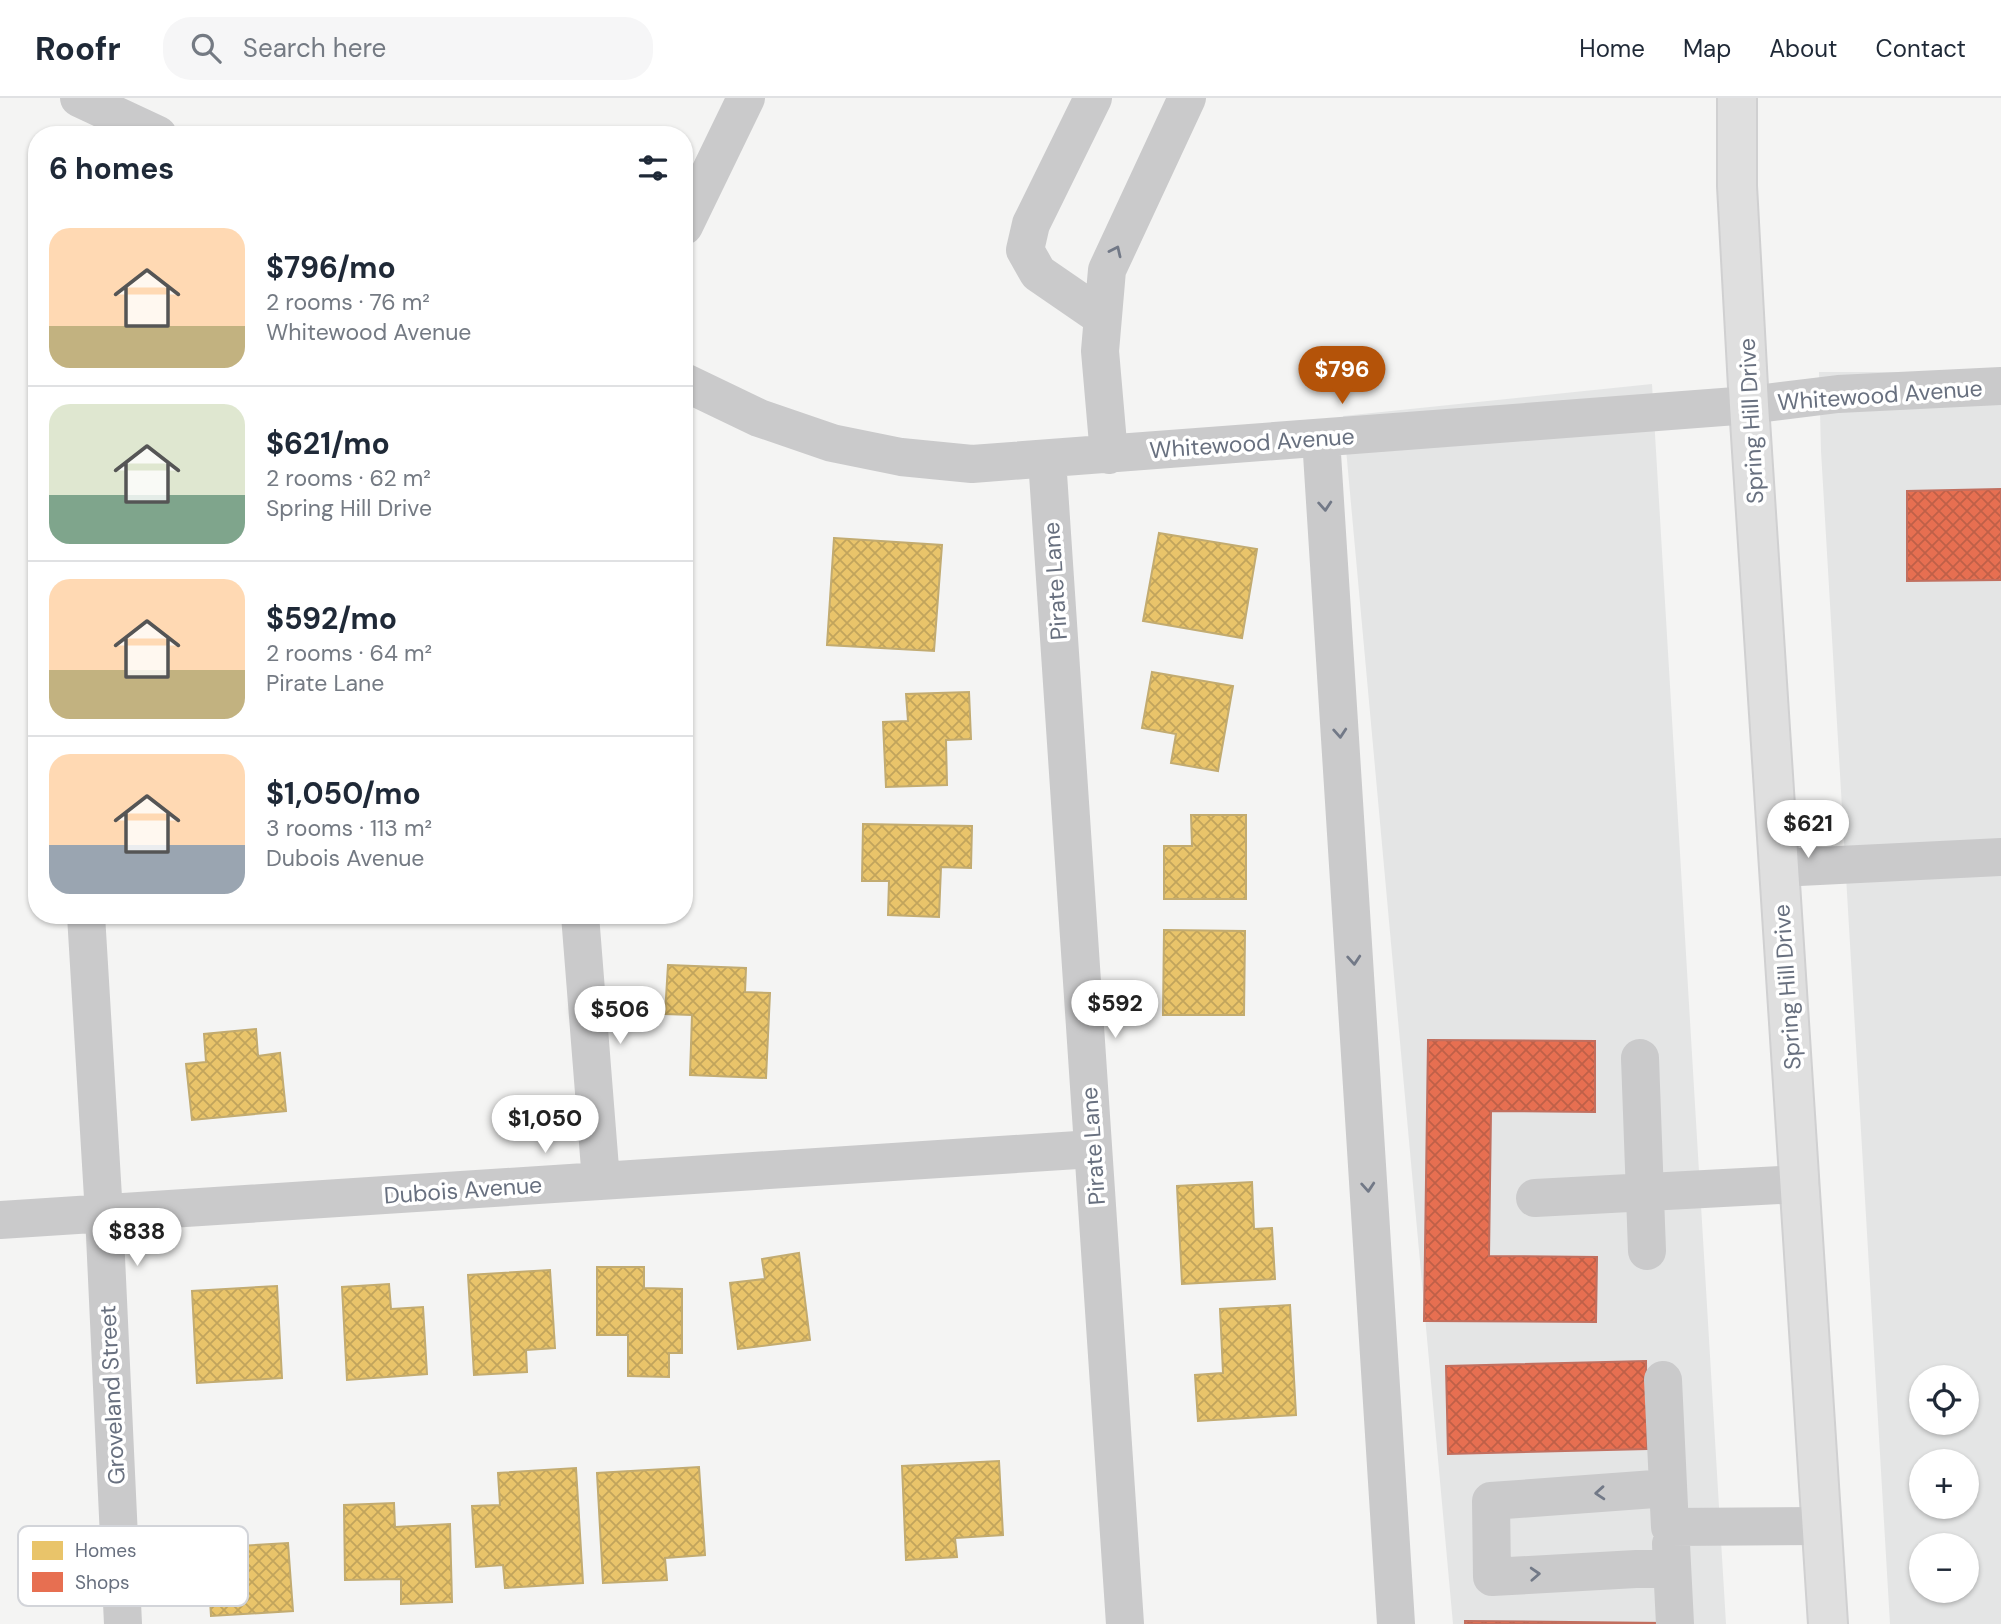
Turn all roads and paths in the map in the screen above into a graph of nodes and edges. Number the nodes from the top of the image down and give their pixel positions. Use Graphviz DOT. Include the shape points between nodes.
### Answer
graph roads {
  1 [pos="79,98"];
  2 [pos="746,98"];
  3 [pos="1093,98"];
  4 [pos="1187,98"];
  5 [pos="1737,98"];
  6 [pos="139,126"];
  7 [pos="693,207"];
  8 [pos="1102,317"];
  9 [pos="693,386"];
  10 [pos="2001,386"];
  11 [pos="1749,405"];
  12 [pos="1321,438"];
  13 [pos="1109,454"];
  14 [pos="1047,459"];
  15 [pos="2001,857"];
  16 [pos="1779,868"];
  17 [pos="87,924"];
  18 [pos="581,924"];
  19 [pos="1640,1058"];
  20 [pos="1093,1149"];
  21 [pos="601,1181"];
  22 [pos="1800,1184"];
  23 [pos="1644,1192"];
  24 [pos="1535,1198"];
  25 [pos="104,1214"];
  26 [pos="0,1220"];
  27 [pos="1647,1251"];
  28 [pos="1663,1380"];
  29 [pos="1668,1488"];
  30 [pos="118,1526"];
  31 [pos="1821,1526"];
  32 [pos="1670,1528"];
  33 [pos="1672,1567"];
  34 [pos="122,1606"];
  35 [pos="123,1624"];
  36 [pos="1125,1624"];
  37 [pos="1396,1624"];
  38 [pos="1675,1624"];
  39 [pos="1828,1624"];
  1 -- 6 [label="street"];
  2 -- 7 [label="street"];
  3 -- 8 [label="street" via="1031,224 1026,250 1038,273"];
  8 -- 4 [label="street, one-way" via="1107,270"];
  5 -- 11 [label="main road, Spring Hill Drive"];
  8 -- 13 [label="street" via="1100,351"];
  9 -- 14 [label="street, Whitewood Avenue" via="759,418 832,443 901,457 972,464"];
  10 -- 11 [label="street, Whitewood Avenue" via="1838,394"];
  11 -- 12 [label="street, Whitewood Avenue"];
  11 -- 16 [label="main road, Spring Hill Drive"];
  12 -- 13 [label="street, Whitewood Avenue"];
  12 -- 37 [label="street, one-way"];
  13 -- 14 [label="street, Whitewood Avenue"];
  14 -- 20 [label="street, Pirate Lane"];
  15 -- 16 [label="street"];
  16 -- 22 [label="main road, Spring Hill Drive"];
  17 -- 25 [label="street, Groveland Street"];
  18 -- 21 [label="street"];
  19 -- 23 [label="street"];
  20 -- 21 [label="street, Dubois Avenue"];
  20 -- 36 [label="street, Pirate Lane"];
  21 -- 25 [label="street, Dubois Avenue"];
  22 -- 23 [label="street"];
  22 -- 31 [label="main road, Spring Hill Drive"];
  23 -- 24 [label="street"];
  23 -- 27 [label="street"];
  25 -- 26 [label="street, Dubois Avenue"];
  25 -- 30 [label="street, Groveland Street"];
  28 -- 29 [label="street"];
  29 -- 32 [label="street"];
  29 -- 33 [label="street, one-way" via="1491,1500 1493,1577"];
  31 -- 32 [label="street"];
  31 -- 39 [label="main road, Spring Hill Drive"];
  32 -- 33 [label="street"];
  33 -- 38 [label="street"];
  34 -- 35 [label="street, Groveland Street"];
}
